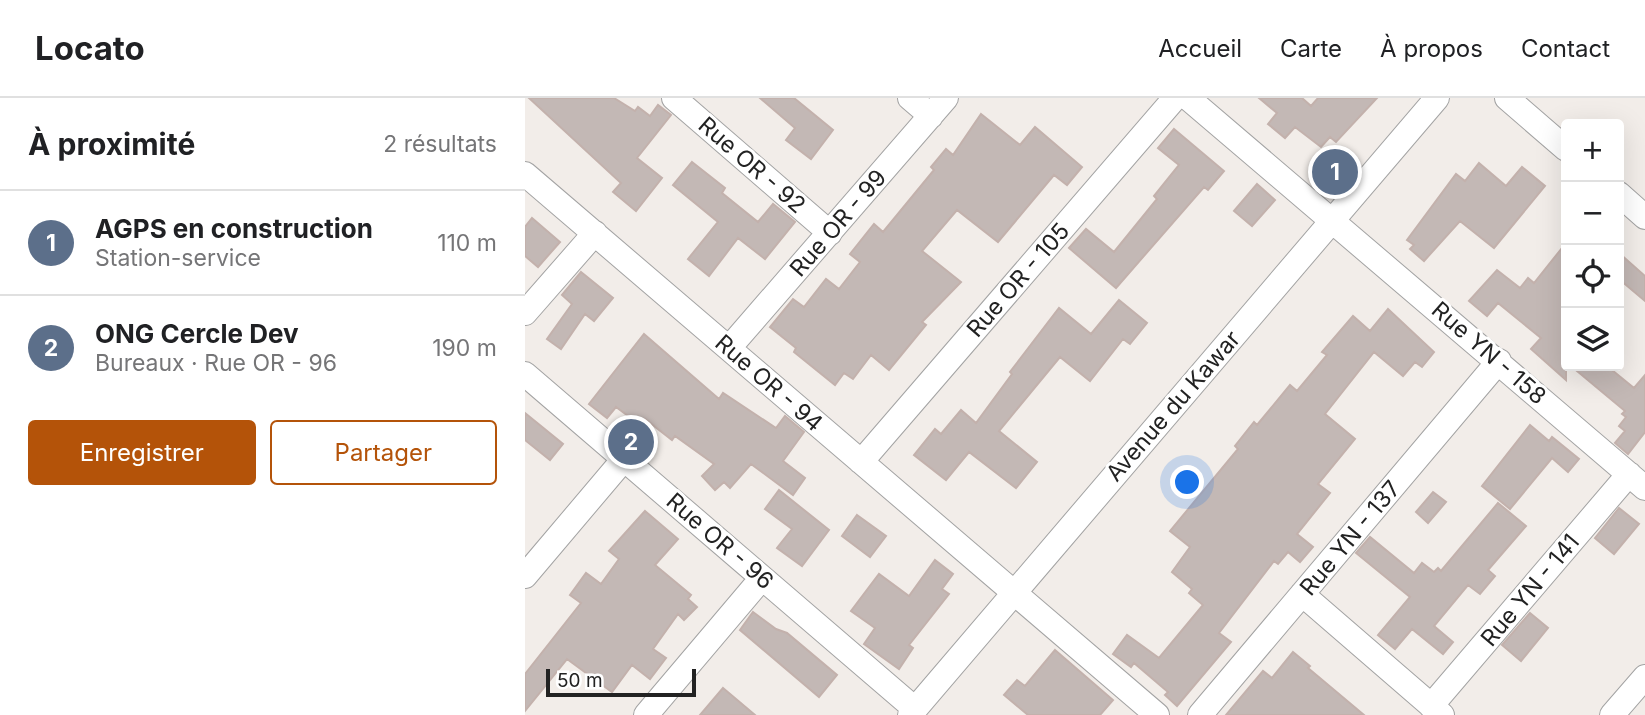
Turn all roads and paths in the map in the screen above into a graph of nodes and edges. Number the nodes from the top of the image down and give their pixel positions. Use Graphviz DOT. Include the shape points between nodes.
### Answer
graph roads {
  1 [pos="674,98"];
  2 [pos="910,98"];
  3 [pos="1175,98"];
  4 [pos="1188,98"];
  5 [pos="1437,98"];
  6 [pos="1507,98"];
  7 [pos="938,107"];
  8 [pos="1561,145"];
  9 [pos="525,174"];
  10 [pos="1332,220"];
  11 [pos="595,233"];
  12 [pos="830,233"];
  13 [pos="525,313"];
  14 [pos="729,348"];
  15 [pos="1499,361"];
  16 [pos="525,374"];
  17 [pos="624,459"];
  18 [pos="861,461"];
  19 [pos="1637,481"];
  20 [pos="525,576"];
  21 [pos="762,578"];
  22 [pos="1014,592"];
  23 [pos="1302,594"];
  24 [pos="1645,677"];
  25 [pos="1436,710"];
  26 [pos="912,712"];
  27 [pos="646,715"];
  28 [pos="1157,715"];
  29 [pos="1200,715"];
  30 [pos="1612,715"];
  1 -- 12 [label="street, Rue OR - 92"];
  2 -- 7 [label="street"];
  3 -- 18 [label="street, Rue OR - 105"];
  4 -- 10 [label="street, Rue YN - 158"];
  5 -- 10 [label="street, Avenue du Kawar"];
  6 -- 8 [label="street"];
  7 -- 12 [label="street, Rue OR - 99"];
  9 -- 11 [label="street, Rue OR - 94"];
  10 -- 15 [label="street, Rue YN - 158"];
  10 -- 22 [label="street, Avenue du Kawar"];
  11 -- 13 [label="street"];
  11 -- 14 [label="street, Rue OR - 94"];
  12 -- 14 [label="street, Rue OR - 99"];
  14 -- 18 [label="street, Rue OR - 94"];
  15 -- 19 [label="street, Rue YN - 158"];
  15 -- 23 [label="street, Rue YN - 137"];
  16 -- 17 [label="street, Rue OR - 96"];
  17 -- 20 [label="street"];
  17 -- 21 [label="street, Rue OR - 96"];
  18 -- 22 [label="street, Rue OR - 94"];
  19 -- 25 [label="street, Rue YN - 141"];
  21 -- 26 [label="street, Rue OR - 96"];
  21 -- 27 [label="street"];
  22 -- 26 [label="street, Avenue du Kawar"];
  22 -- 28 [label="street, Rue OR - 94"];
  23 -- 25 [label="street"];
  23 -- 29 [label="street, Rue YN - 137"];
  24 -- 30 [label="street"];
}
